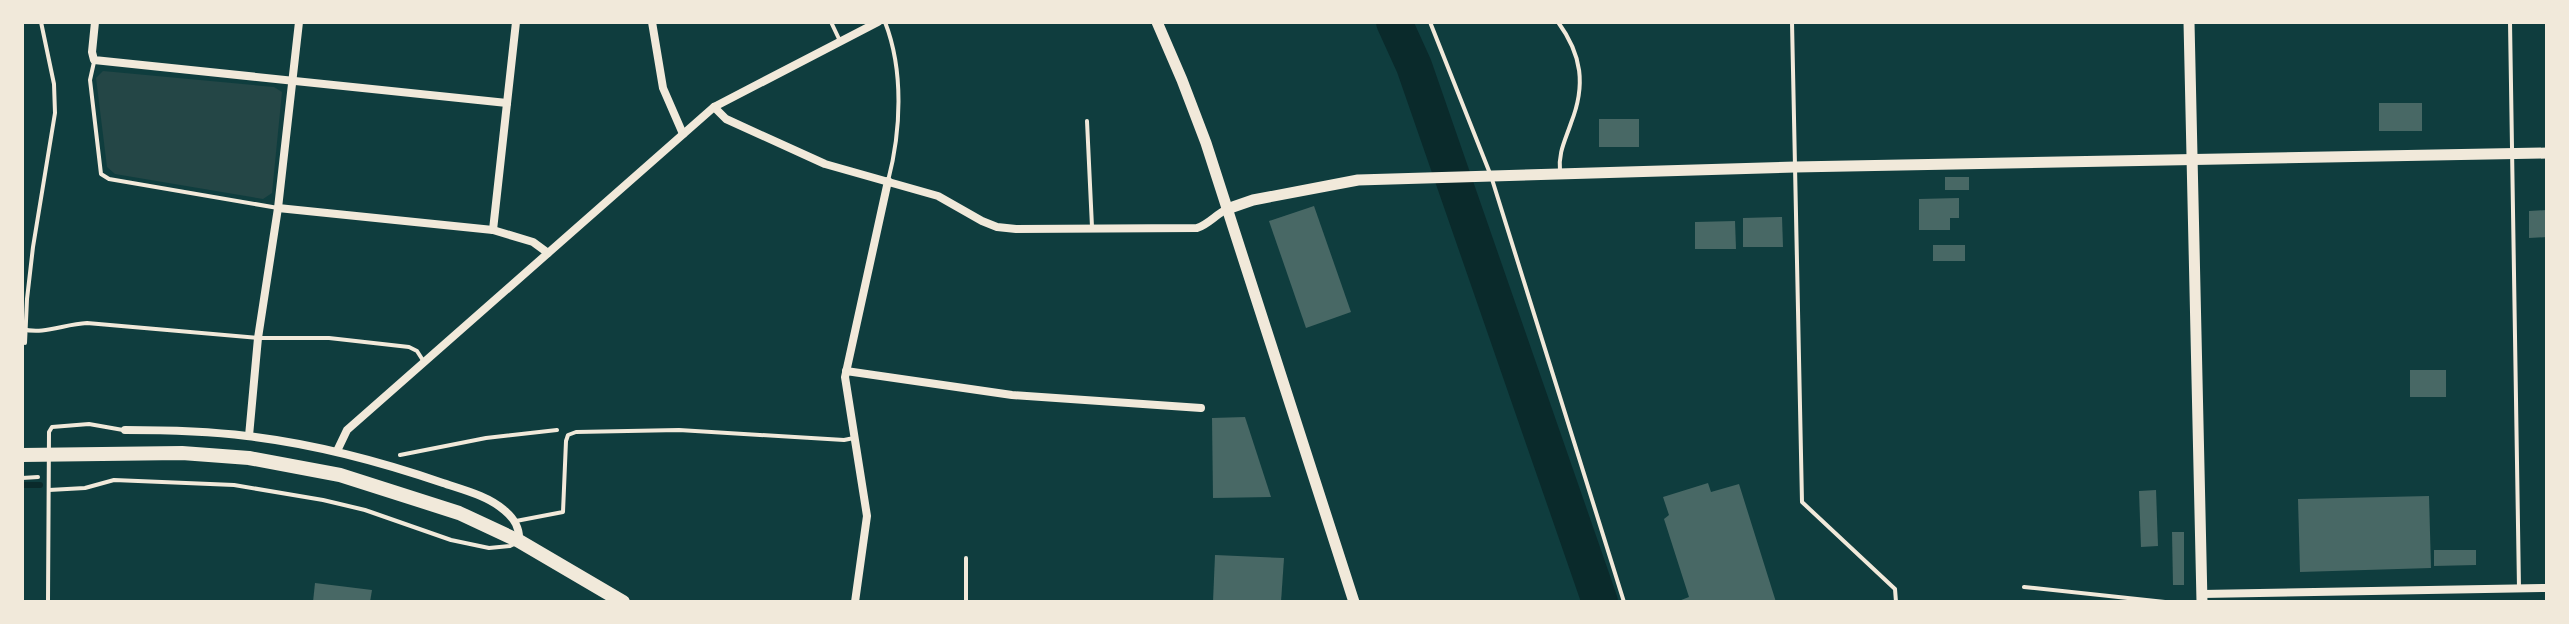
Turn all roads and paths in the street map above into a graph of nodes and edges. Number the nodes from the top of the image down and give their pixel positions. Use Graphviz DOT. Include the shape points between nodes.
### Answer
graph roads {
  1 [pos="41,22"];
  2 [pos="95,22"];
  3 [pos="299,22"];
  4 [pos="516,22"];
  5 [pos="652,22"];
  6 [pos="831,22"];
  7 [pos="878,22"];
  8 [pos="885,22"];
  9 [pos="1157,22"];
  10 [pos="1430,22"];
  11 [pos="1558,22"];
  12 [pos="1792,22"];
  13 [pos="2189,22"];
  14 [pos="2510,22"];
  15 [pos="840,42"];
  16 [pos="94,60"];
  17 [pos="292,81"];
  18 [pos="507,103"];
  19 [pos="714,107"];
  20 [pos="1087,121"];
  21 [pos="683,134"];
  22 [pos="2547,153"];
  23 [pos="2512,154"];
  24 [pos="2192,159"];
  25 [pos="1795,167"];
  26 [pos="1561,174"];
  27 [pos="1486,176"];
  28 [pos="888,181"];
  29 [pos="278,208"];
  30 [pos="1227,209"];
  31 [pos="1092,227"];
  32 [pos="493,230"];
  33 [pos="548,253"];
  34 [pos="25,330"];
  35 [pos="258,338"];
  36 [pos="25,343"];
  37 [pos="424,362"];
  38 [pos="846,371"];
  39 [pos="1201,408"];
  40 [pos="125,430"];
  41 [pos="568,435"];
  42 [pos="249,436"];
  43 [pos="854,438"];
  44 [pos="337,451"];
  45 [pos="22,458"];
  46 [pos="47,460"];
  47 [pos="391,466"];
  48 [pos="49,490"];
  49 [pos="516,521"];
  50 [pos="519,541"];
  51 [pos="966,558"];
  52 [pos="2024,587"];
  53 [pos="2519,588"];
  54 [pos="2547,588"];
  55 [pos="2202,598"];
  56 [pos="48,602"];
  57 [pos="623,602"];
  58 [pos="855,602"];
  59 [pos="966,602"];
  60 [pos="1354,602"];
  61 [pos="1624,602"];
  62 [pos="1896,602"];
  63 [pos="2165,602"];
  1 -- 34 [label="lane" via="55,113"];
  2 -- 16 [label="street"];
  3 -- 17 [label="street"];
  4 -- 18 [label="street"];
  5 -- 21 [label="street" via="663,88"];
  6 -- 15 [label="lane"];
  7 -- 15 [label="street"];
  8 -- 28 [label="lane" via="898,87 896,150"];
  9 -- 30 [label="street"];
  10 -- 27 [label="lane"];
  11 -- 26 [label="lane" via="1574,46 1581,77 1576,109 1559,153"];
  12 -- 25 [label="lane"];
  13 -- 24 [label="street"];
  14 -- 23 [label="lane"];
  15 -- 19 [label="street"];
  16 -- 17 [label="street"];
  16 -- 29 [label="lane" via="90,80 101,174"];
  17 -- 18 [label="street"];
  17 -- 29 [label="street"];
  18 -- 32 [label="street"];
  19 -- 21 [label="street"];
  19 -- 28 [label="street" via="726,119 812,159"];
  20 -- 31 [label="lane"];
  21 -- 33 [label="street"];
  22 -- 23 [label="street"];
  23 -- 24 [label="street"];
  23 -- 53 [label="lane"];
  24 -- 25 [label="street"];
  24 -- 55 [label="street"];
  25 -- 26 [label="street"];
  25 -- 62 [label="lane" via="1802,502 1895,589"];
  26 -- 27 [label="street"];
  27 -- 30 [label="street" via="1358,180"];
  27 -- 61 [label="lane"];
  28 -- 31 [label="street" via="938,196 997,227"];
  28 -- 38 [label="street"];
  29 -- 32 [label="street"];
  29 -- 35 [label="street"];
  30 -- 31 [label="street" via="1197,228"];
  30 -- 60 [label="street"];
  32 -- 33 [label="street" via="533,242"];
  33 -- 37 [label="street"];
  34 -- 35 [label="lane" via="35,333 87,323"];
  34 -- 36 [label="lane"];
  35 -- 37 [label="lane" via="329,338 409,347"];
  35 -- 42 [label="street"];
  37 -- 44 [label="street" via="347,430"];
  38 -- 39 [label="street" via="1012,395"];
  38 -- 43 [label="street"];
  40 -- 42 [label="street"];
  40 -- 46 [label="lane" via="89,424 52,427"];
  41 -- 43 [label="lane" via="679,430"];
  41 -- 47 [label="path" via="559,430 486,438 404,454"];
  41 -- 49 [label="lane" via="563,512"];
  42 -- 44 [label="street"];
  43 -- 58 [label="street" via="867,516"];
  44 -- 47 [label="street"];
  45 -- 46 [label="lane"];
  45 -- 50 [label="main road" via="182,453 249,458 340,475 459,513"];
  46 -- 48 [label="lane"];
  47 -- 49 [label="street" via="482,497"];
  48 -- 50 [label="lane" via="114,480 234,485 365,510 489,548"];
  48 -- 56 [label="lane"];
  49 -- 50 [label="street"];
  50 -- 57 [label="main road"];
  51 -- 59 [label="lane"];
  52 -- 63 [label="lane"];
  53 -- 54 [label="street"];
  53 -- 55 [label="street"];
}
